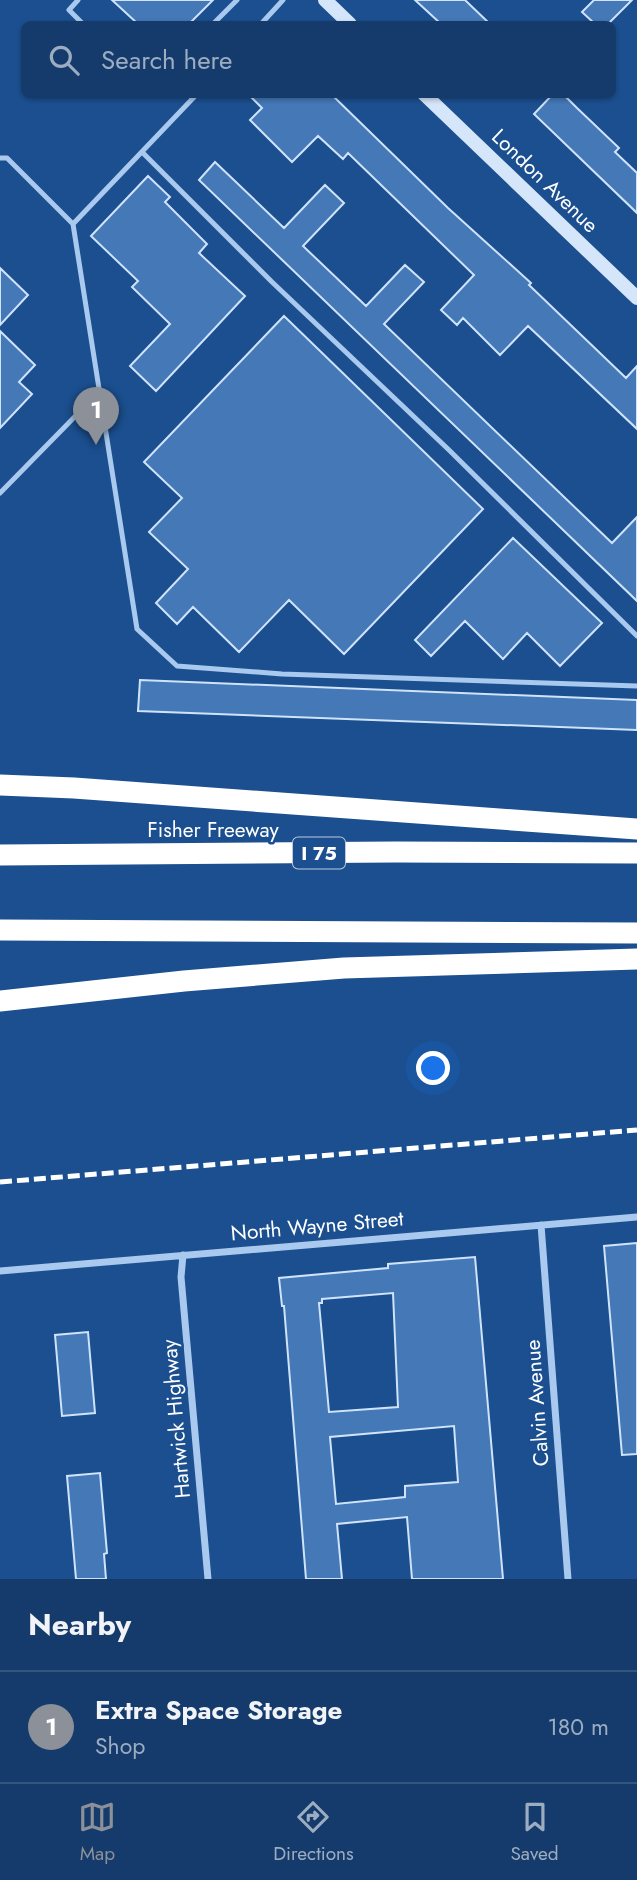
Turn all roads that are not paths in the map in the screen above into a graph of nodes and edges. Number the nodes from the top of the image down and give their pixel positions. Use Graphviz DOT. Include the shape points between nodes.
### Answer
graph roads {
  1 [pos="78,0"];
  2 [pos="237,0"];
  3 [pos="283,0"];
  4 [pos="325,0"];
  5 [pos="80,21"];
  6 [pos="216,21"];
  7 [pos="264,21"];
  8 [pos="348,21"];
  9 [pos="193,98"];
  10 [pos="428,98"];
  11 [pos="143,153"];
  12 [pos="0,158"];
  13 [pos="73,224"];
  14 [pos="637,298"];
  15 [pos="99,391"];
  16 [pos="0,493"];
  17 [pos="637,636"];
  18 [pos="637,686"];
  19 [pos="0,771"];
  20 [pos="0,785"];
  21 [pos="74,788"];
  22 [pos="637,829"];
  23 [pos="637,853"];
  24 [pos="0,855"];
  25 [pos="0,930"];
  26 [pos="637,933"];
  27 [pos="637,960"];
  28 [pos="0,1001"];
  29 [pos="637,1217"];
  30 [pos="541,1225"];
  31 [pos="183,1255"];
  32 [pos="0,1271"];
  33 [pos="208,1579"];
  34 [pos="568,1579"];
  1 -- 5 [label="lane" via="69,10"];
  2 -- 6 [label="lane"];
  3 -- 7 [label="lane"];
  4 -- 8 [label="street"];
  9 -- 11 [label="lane"];
  10 -- 14 [label="street, London Avenue"];
  11 -- 13 [label="lane"];
  11 -- 17 [label="lane"];
  12 -- 13 [label="lane" via="7,158"];
  13 -- 15 [label="lane"];
  15 -- 16 [label="lane"];
  15 -- 18 [label="lane" via="137,629 177,666"];
  19 -- 21 [label="highway"];
  20 -- 21 [label="highway"];
  21 -- 22 [label="highway"];
  23 -- 24 [label="highway, Fisher Freeway / I 75"];
  25 -- 26 [label="highway"];
  27 -- 28 [label="highway" via="344,968"];
  29 -- 30 [label="street, North Wayne Street"];
  30 -- 31 [label="street, North Wayne Street"];
  30 -- 34 [label="street, Calvin Avenue"];
  31 -- 32 [label="street, North Wayne Street"];
  31 -- 33 [label="street, Hartwick Highway" via="181,1277"];
}
